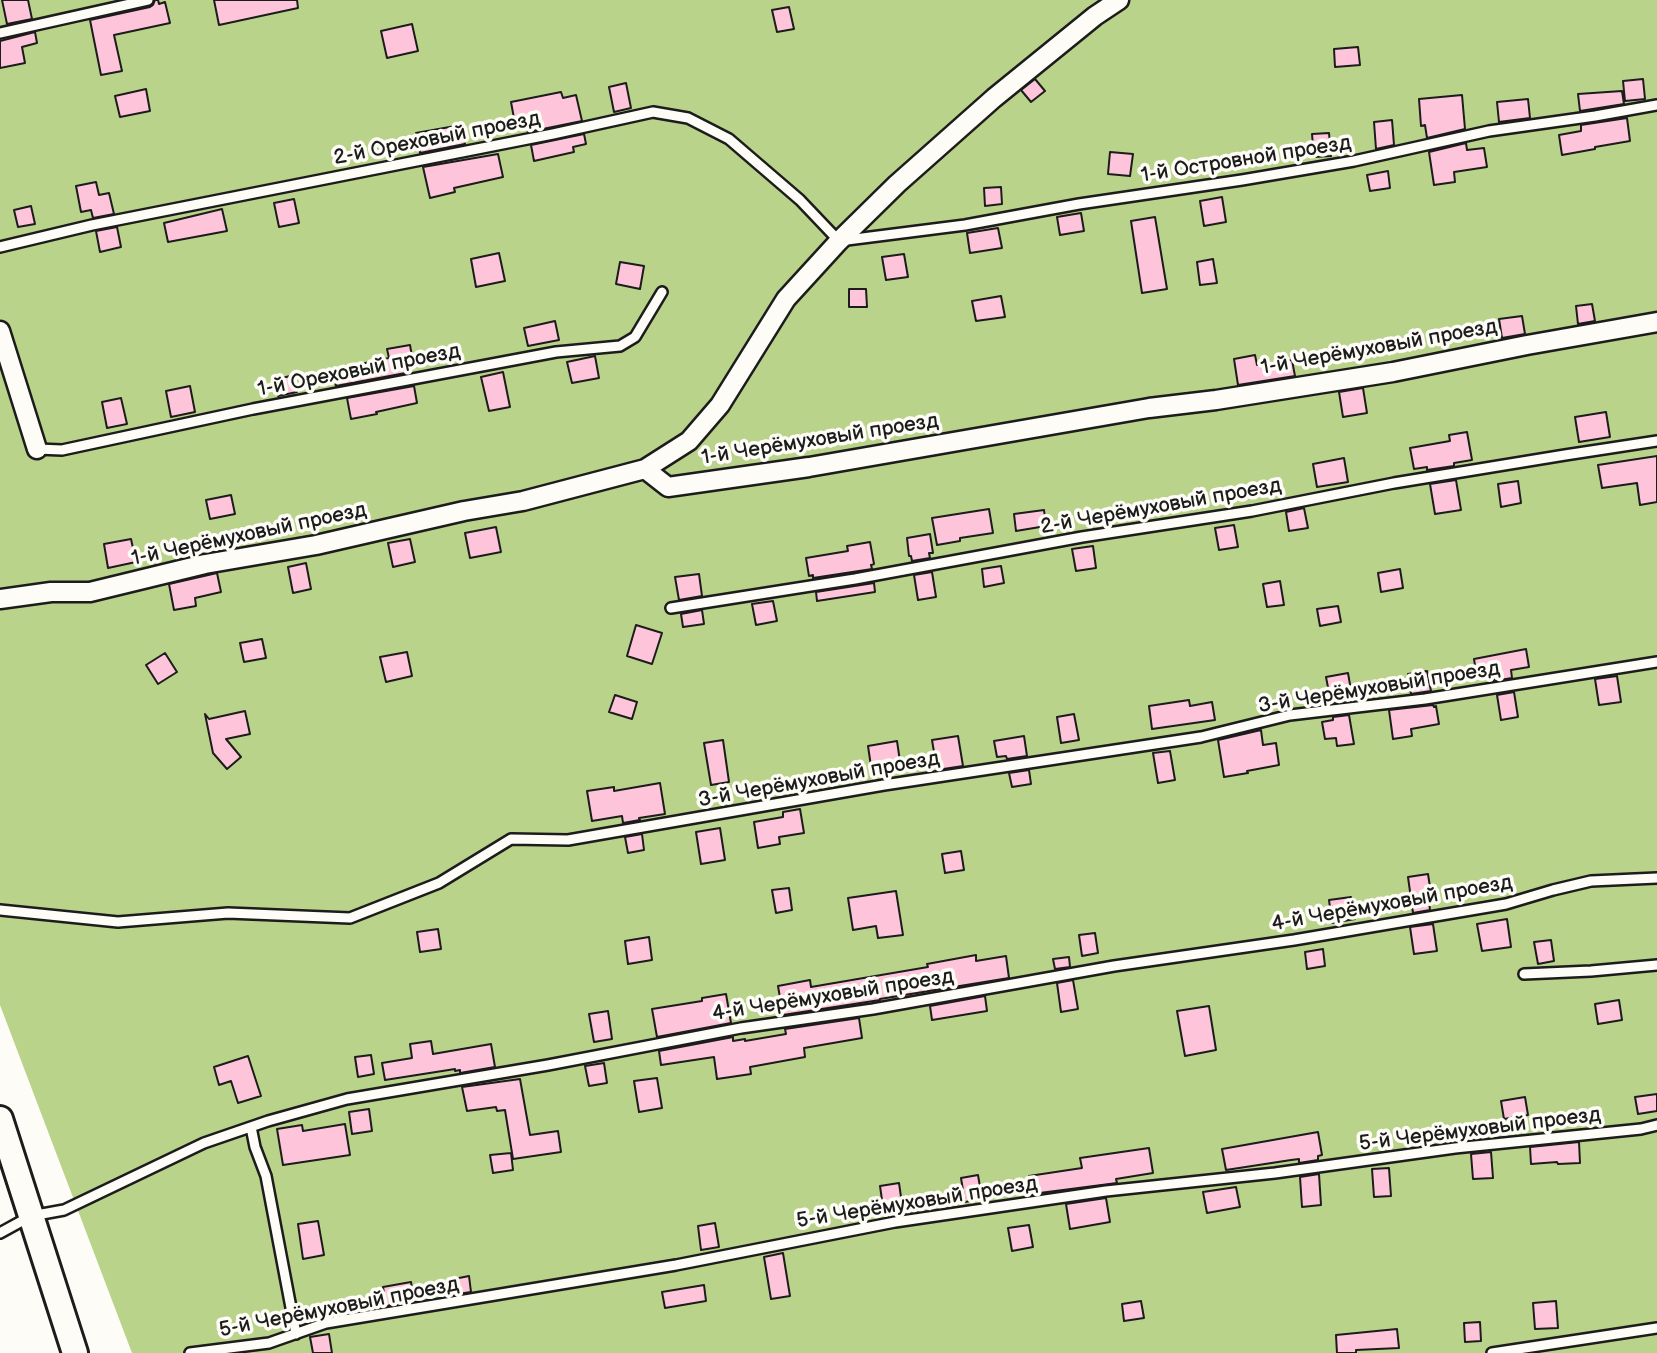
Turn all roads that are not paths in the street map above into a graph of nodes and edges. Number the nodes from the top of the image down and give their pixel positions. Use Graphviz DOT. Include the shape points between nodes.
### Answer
graph roads {
  1 [pos="148,0"];
  2 [pos="1119,0"];
  3 [pos="0,33"];
  4 [pos="1657,105"];
  5 [pos="839,241"];
  6 [pos="0,247"];
  7 [pos="662,292"];
  8 [pos="1657,322"];
  9 [pos="0,331"];
  10 [pos="1657,441"];
  11 [pos="37,449"];
  12 [pos="645,468"];
  13 [pos="0,599"];
  14 [pos="671,608"];
  15 [pos="1657,662"];
  16 [pos="1657,878"];
  17 [pos="0,910"];
  18 [pos="1657,965"];
  19 [pos="1524,974"];
  20 [pos="0,1119"];
  21 [pos="1657,1125"];
  22 [pos="251,1127"];
  23 [pos="31,1216"];
  24 [pos="0,1233"];
  25 [pos="1657,1328"];
  26 [pos="296,1334"];
  27 [pos="75,1353"];
  28 [pos="190,1353"];
  29 [pos="1492,1353"];
  1 -- 3 [label="lane"];
  2 -- 5 [label="street" via="994,98"];
  4 -- 5 [label="lane, 1-й Островной проезд" via="1489,131 1242,180"];
  5 -- 6 [label="lane, 2-й Ореховый проезд" via="800,200 729,139 688,118 653,112"];
  5 -- 12 [label="street" via="786,299 720,405 689,442"];
  7 -- 11 [label="lane, 1-й Ореховый проезд" via="635,337 620,346 556,352 62,450"];
  8 -- 12 [label="street, 1-й Черёмуховый проезд" via="1393,372 1149,408 809,467 668,487"];
  9 -- 11 [label="street"];
  10 -- 14 [label="lane, 2-й Черёмуховый проезд"];
  12 -- 13 [label="street, 1-й Черёмуховый проезд" via="523,501 205,564 90,592"];
  15 -- 17 [label="lane, 3-й Черёмуховый проезд" via="1290,715 1202,737 884,785 568,840 511,839 439,883 350,918 228,913 118,922"];
  16 -- 22 [label="lane, 4-й Черёмуховый проезд" via="1591,881 1506,904 741,1028 347,1099"];
  18 -- 19 [label="lane"];
  20 -- 23 [label="main road"];
  21 -- 26 [label="lane, 5-й Черёмуховый проезд" via="1106,1191 895,1222 677,1265 326,1323"];
  22 -- 23 [label="lane, 4-й Черёмуховый проезд" via="204,1143 64,1210"];
  22 -- 26 [label="lane" via="266,1176"];
  23 -- 24 [label="lane, 4-й Черёмуховый проезд"];
  23 -- 27 [label="main road"];
  25 -- 29 [label="lane"];
  26 -- 28 [label="lane, 5-й Черёмуховый проезд" via="270,1343"];
}
